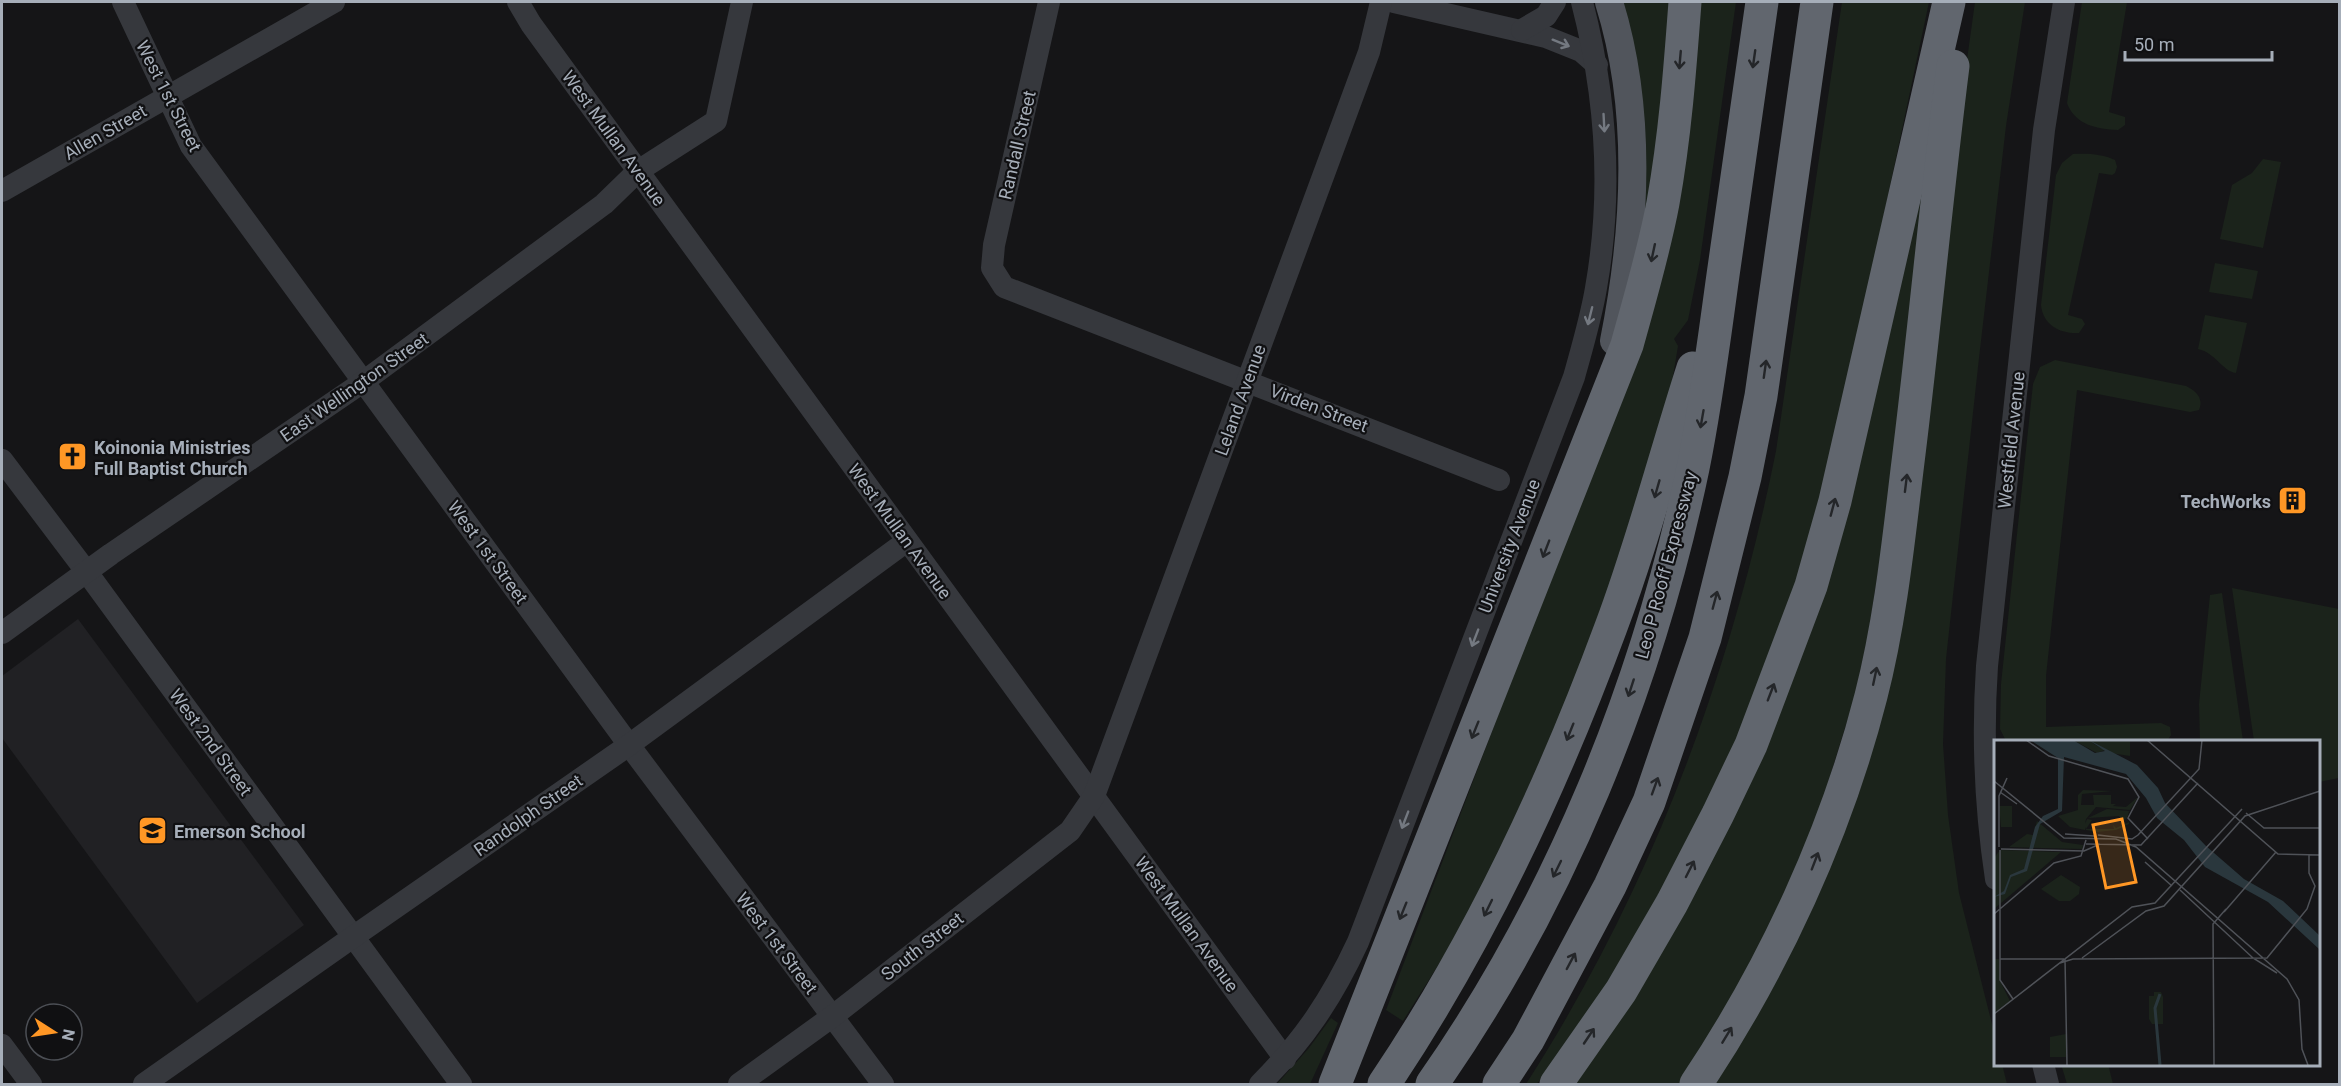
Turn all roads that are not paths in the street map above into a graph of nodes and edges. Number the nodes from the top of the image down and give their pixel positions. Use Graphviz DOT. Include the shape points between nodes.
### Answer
graph roads {
  1 [pos="123,2"];
  2 [pos="334,2"];
  3 [pos="518,2"];
  4 [pos="742,2"];
  5 [pos="1049,2"];
  6 [pos="1381,2"];
  7 [pos="1394,2"];
  8 [pos="1555,2"];
  9 [pos="1582,2"];
  10 [pos="1609,2"];
  11 [pos="1685,2"];
  12 [pos="1762,2"];
  13 [pos="1817,2"];
  14 [pos="1949,2"];
  15 [pos="1962,2"];
  16 [pos="2064,2"];
  17 [pos="1522,30"];
  18 [pos="1597,64"];
  19 [pos="167,96"];
  20 [pos="638,171"];
  21 [pos="2,191"];
  22 [pos="1724,272"];
  23 [pos="1004,287"];
  24 [pos="1248,381"];
  25 [pos="363,382"];
  26 [pos="2,460"];
  27 [pos="1499,480"];
  28 [pos="1568,494"];
  29 [pos="908,541"];
  30 [pos="86,571"];
  31 [pos="2,633"];
  32 [pos="629,745"];
  33 [pos="1094,796"];
  34 [pos="1994,864"];
  35 [pos="352,937"];
  36 [pos="832,1016"];
  37 [pos="2,1045"];
  38 [pos="1285,1059"];
  39 [pos="2043,1065"];
  40 [pos="31,1084"];
  41 [pos="144,1084"];
  42 [pos="461,1084"];
  43 [pos="739,1084"];
  44 [pos="883,1084"];
  45 [pos="1260,1084"];
  46 [pos="1335,1084"];
  47 [pos="1384,1084"];
  48 [pos="1432,1084"];
  49 [pos="1499,1084"];
  50 [pos="1556,1084"];
  51 [pos="1696,1084"];
  52 [pos="2048,1084"];
  1 -- 19 [label="street, West 1st Street"];
  2 -- 19 [label="street, Allen Street"];
  3 -- 20 [label="street, West Mullan Avenue"];
  4 -- 20 [label="street, East Wellington Street" via="716,121"];
  5 -- 23 [label="street, Randall Street" via="994,245 992,268"];
  6 -- 24 [label="street, Leland Avenue" via="1369,52"];
  7 -- 17 [label="street"];
  8 -- 17 [label="street" via="1546,16"];
  9 -- 18 [label="street, University Avenue"];
  10 -- 28 [label="main road" via="1624,65 1633,200 1613,343"];
  11 -- 28 [label="highway, one-way" via="1674,131 1650,265 1626,345"];
  12 -- 22 [label="highway, Leo P Rooff Expressway, one-way"];
  49 -- 13 [label="highway, one-way" via="1568,967 1625,854 1649,802 1705,638 1761,396"];
  50 -- 14 [label="highway, one-way" via="1621,991 1672,903 1750,745 1807,596 1835,501"];
  51 -- 15 [label="highway, one-way" via="1746,1003 1806,883 1871,697 1898,542"];
  16 -- 34 [label="street, Westfield Avenue" via="2044,130 1987,666 1984,774"];
  17 -- 18 [label="street, one-way" via="1562,42"];
  18 -- 38 [label="street, University Avenue, one-way" via="1604,122 1605,203 1596,289 1574,377 1358,942 1340,981"];
  19 -- 21 [label="street, Allen Street"];
  19 -- 25 [label="street, West 1st Street" via="191,146"];
  20 -- 25 [label="street, East Wellington Street" via="604,204"];
  20 -- 29 [label="street, West Mullan Avenue"];
  22 -- 47 [label="highway, one-way" via="1647,522 1569,736 1471,942 1419,1033"];
  22 -- 48 [label="highway, Leo P Rooff Expressway, one-way" via="1693,468 1671,558 1624,710 1597,781 1521,942"];
  23 -- 24 [label="street, Virden Street"];
  24 -- 27 [label="street, Virden Street"];
  24 -- 33 [label="street, Leland Avenue"];
  25 -- 30 [label="street, East Wellington Street"];
  25 -- 32 [label="street, West 1st Street"];
  26 -- 30 [label="street, West 2nd Street"];
  28 -- 46 [label="highway, one-way"];
  29 -- 32 [label="street, Randolph Street"];
  29 -- 33 [label="street, West Mullan Avenue"];
  30 -- 31 [label="street, East Wellington Street"];
  30 -- 35 [label="street, West 2nd Street"];
  32 -- 35 [label="street, Randolph Street"];
  32 -- 36 [label="street, West 1st Street"];
  33 -- 36 [label="street, South Street" via="1070,831"];
  33 -- 38 [label="street, West Mullan Avenue"];
  35 -- 41 [label="street, Randolph Street"];
  35 -- 42 [label="street, West 2nd Street"];
  36 -- 43 [label="street, South Street"];
  36 -- 44 [label="street, West 1st Street"];
  37 -- 40 [label="street"];
  38 -- 45 [label="street, University Avenue"];
  39 -- 52 [label="street"];
}
